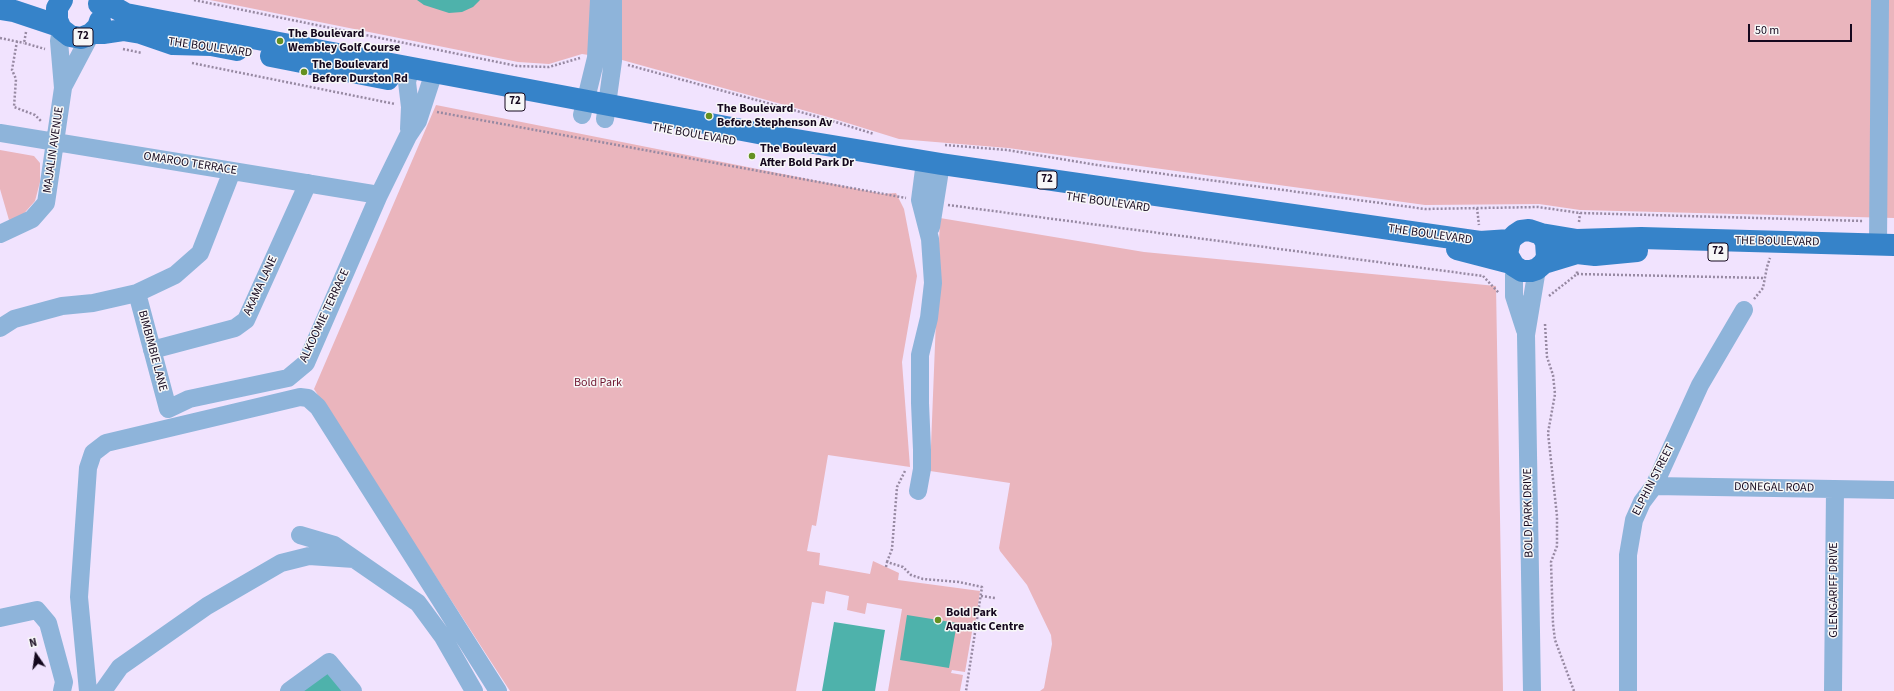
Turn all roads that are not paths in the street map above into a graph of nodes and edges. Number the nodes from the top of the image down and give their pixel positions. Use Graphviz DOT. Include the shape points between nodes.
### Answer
graph roads {
  1 [pos="62,0"];
  2 [pos="599,0"];
  3 [pos="613,0"];
  4 [pos="1880,0"];
  5 [pos="97,2"];
  6 [pos="0,9"];
  7 [pos="60,28"];
  8 [pos="92,33"];
  9 [pos="604,59"];
  10 [pos="409,75"];
  11 [pos="432,79"];
  12 [pos="63,88"];
  13 [pos="416,108"];
  14 [pos="584,108"];
  15 [pos="607,112"];
  16 [pos="0,132"];
  17 [pos="55,141"];
  18 [pos="932,165"];
  19 [pos="232,171"];
  20 [pos="308,183"];
  21 [pos="379,195"];
  22 [pos="0,234"];
  23 [pos="1541,234"];
  24 [pos="1510,240"];
  25 [pos="1775,247"];
  26 [pos="1889,248"];
  27 [pos="1513,264"];
  28 [pos="1541,266"];
  29 [pos="137,293"];
  30 [pos="1744,310"];
  31 [pos="0,328"];
  32 [pos="1526,335"];
  33 [pos="152,350"];
  34 [pos="168,409"];
  35 [pos="1654,486"];
  36 [pos="1835,489"];
  37 [pos="1894,490"];
  38 [pos="918,491"];
  39 [pos="300,535"];
  40 [pos="354,559"];
  41 [pos="0,618"];
  42 [pos="62,691"];
  43 [pos="88,691"];
  44 [pos="103,691"];
  45 [pos="289,691"];
  46 [pos="353,691"];
  47 [pos="474,691"];
  48 [pos="498,691"];
  49 [pos="1532,691"];
  50 [pos="1628,691"];
  51 [pos="1833,691"];
  1 -- 7 [label="main road, 72" via="56,14"];
  2 -- 9 [label="street"];
  3 -- 9 [label="street"];
  4 -- 26 [label="street" via="1879,222"];
  5 -- 8 [label="main road, THE BOULEVARD / 72" via="101,20"];
  5 -- 10 [label="main road, THE BOULEVARD / 72" via="110,5 126,14"];
  6 -- 7 [label="main road, THE BOULEVARD / 72" via="14,11"];
  7 -- 8 [label="main road, THE BOULEVARD / 72" via="70,36 81,38"];
  7 -- 12 [label="street, MAJALIN AVENUE"];
  8 -- 10 [label="main road, THE BOULEVARD / 72" via="123,30 173,44 211,45"];
  8 -- 12 [label="street, MAJALIN AVENUE"];
  9 -- 14 [label="street"];
  9 -- 15 [label="street"];
  10 -- 11 [label="main road, THE BOULEVARD / 72"];
  10 -- 13 [label="street"];
  11 -- 13 [label="street, ALKOOMIE TERRACE"];
  11 -- 14 [label="main road, THE BOULEVARD / 72"];
  12 -- 17 [label="street, MAJALIN AVENUE"];
  13 -- 21 [label="street, ALKOOMIE TERRACE" via="418,121"];
  14 -- 15 [label="main road, THE BOULEVARD / 72"];
  15 -- 18 [label="main road, THE BOULEVARD / 72" via="790,139"];
  16 -- 17 [label="street, OMAROO TERRACE"];
  17 -- 19 [label="street, OMAROO TERRACE"];
  17 -- 22 [label="street, MAJALIN AVENUE" via="46,202 32,219"];
  18 -- 24 [label="main road, THE BOULEVARD / 72" via="1480,242"];
  18 -- 27 [label="main road, THE BOULEVARD / 72" via="1062,196 1449,247"];
  18 -- 38 [label="street" via="927,202 934,283 920,355 922,469"];
  19 -- 20 [label="street, OMAROO TERRACE"];
  19 -- 29 [label="street" via="200,253 175,275"];
  20 -- 21 [label="street, OMAROO TERRACE"];
  20 -- 33 [label="street, AKAMA LANE" via="246,320 236,328"];
  21 -- 34 [label="street, ALKOOMIE TERRACE" via="306,363 288,378 189,399"];
  23 -- 24 [label="main road, THE BOULEVARD / 72" via="1529,230 1521,231"];
  23 -- 25 [label="main road, THE BOULEVARD / 72" via="1577,240 1641,238"];
  23 -- 28 [label="main road" via="1547,247 1547,257"];
  24 -- 27 [label="main road" via="1507,254"];
  25 -- 26 [label="main road, THE BOULEVARD / 72"];
  25 -- 28 [label="main road, THE BOULEVARD / 72" via="1632,250 1595,256 1577,254"];
  27 -- 28 [label="main road, THE BOULEVARD / 72" via="1522,271"];
  27 -- 32 [label="street, BOLD PARK DRIVE" via="1514,296"];
  28 -- 32 [label="street, BOLD PARK DRIVE"];
  29 -- 31 [label="street" via="93,303 62,306 14,319"];
  29 -- 33 [label="street, BIMBIMBIE LANE"];
  30 -- 35 [label="street, ELPHIN STREET" via="1700,385"];
  32 -- 49 [label="street, BOLD PARK DRIVE"];
  33 -- 34 [label="street, BIMBIMBIE LANE"];
  35 -- 36 [label="street, DONEGAL ROAD"];
  35 -- 50 [label="street, ELPHIN STREET" via="1642,502 1630,536"];
  36 -- 37 [label="street, DONEGAL ROAD"];
  36 -- 51 [label="street, GLENGARIFF DRIVE"];
  39 -- 40 [label="street" via="334,545"];
  40 -- 44 [label="street" via="308,556 282,563 207,606 120,666"];
  40 -- 47 [label="street" via="418,603 444,638"];
  41 -- 42 [label="street" via="37,610 48,623 64,682"];
  43 -- 48 [label="street" via="79,597 88,468 93,453 106,443 300,397 308,398 318,407"];
  45 -- 46 [label="street" via="329,662"];
}
